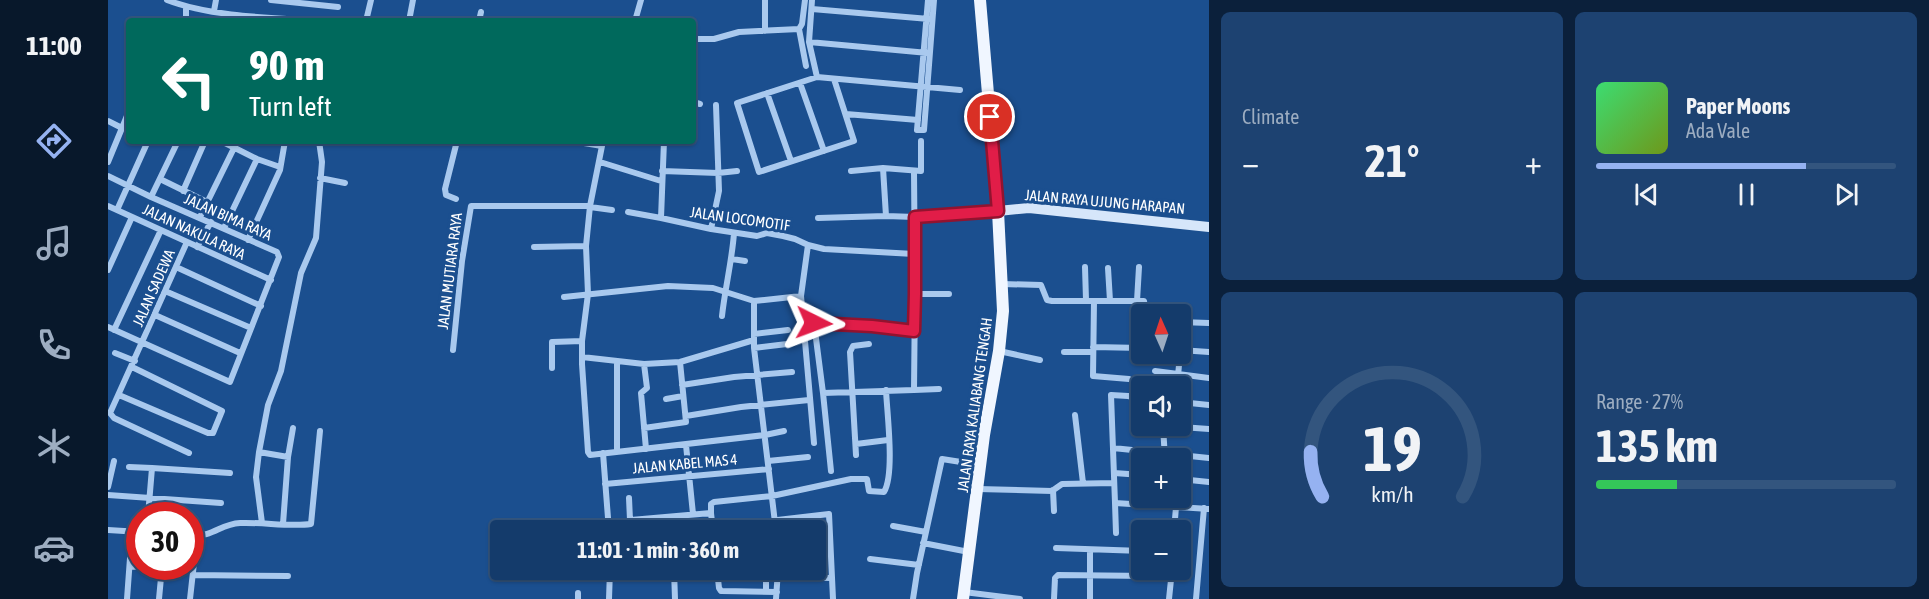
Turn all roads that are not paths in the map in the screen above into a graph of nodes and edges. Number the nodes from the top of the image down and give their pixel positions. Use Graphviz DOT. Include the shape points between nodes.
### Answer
graph roads {
  1 [pos="167,0"];
  2 [pos="216,0"];
  3 [pos="271,0"];
  4 [pos="371,0"];
  5 [pos="413,0"];
  6 [pos="641,0"];
  7 [pos="765,0"];
  8 [pos="805,0"];
  9 [pos="812,0"];
  10 [pos="928,0"];
  11 [pos="934,0"];
  12 [pos="980,0"];
  13 [pos="338,7"];
  14 [pos="186,8"];
  15 [pos="812,9"];
  16 [pos="214,11"];
  17 [pos="481,12"];
  18 [pos="186,18"];
  19 [pos="276,18"];
  20 [pos="367,18"];
  21 [pos="410,18"];
  22 [pos="480,18"];
  23 [pos="636,18"];
  24 [pos="930,20"];
  25 [pos="799,29"];
  26 [pos="765,31"];
  27 [pos="696,39"];
  28 [pos="809,42"];
  29 [pos="928,53"];
  30 [pos="806,66"];
  31 [pos="817,77"];
  32 [pos="834,79"];
  33 [pos="800,83"];
  34 [pos="925,87"];
  35 [pos="960,90"];
  36 [pos="767,93"];
  37 [pos="716,105"];
  38 [pos="846,114"];
  39 [pos="126,120"];
  40 [pos="918,120"];
  41 [pos="108,121"];
  42 [pos="123,128"];
  43 [pos="921,141"];
  44 [pos="147,144"];
  45 [pos="177,144"];
  46 [pos="204,144"];
  47 [pos="227,144"];
  48 [pos="284,144"];
  49 [pos="319,144"];
  50 [pos="456,144"];
  51 [pos="602,144"];
  52 [pos="664,144"];
  53 [pos="234,148"];
  54 [pos="824,151"];
  55 [pos="257,159"];
  56 [pos="791,161"];
  57 [pos="108,162"];
  58 [pos="600,162"];
  59 [pos="279,167"];
  60 [pos="884,168"];
  61 [pos="662,171"];
  62 [pos="737,171"];
  63 [pos="851,171"];
  64 [pos="914,171"];
  65 [pos="718,173"];
  66 [pos="108,176"];
  67 [pos="320,178"];
  68 [pos="160,179"];
  69 [pos="661,181"];
  70 [pos="345,183"];
  71 [pos="128,185"];
  72 [pos="183,191"];
  73 [pos="151,197"];
  74 [pos="456,199"];
  75 [pos="207,202"];
  76 [pos="108,206"];
  77 [pos="590,206"];
  78 [pos="117,210"];
  79 [pos="612,210"];
  80 [pos="998,211"];
  81 [pos="628,212"];
  82 [pos="885,216"];
  83 [pos="132,217"];
  84 [pos="200,217"];
  85 [pos="915,217"];
  86 [pos="661,218"];
  87 [pos="818,218"];
  88 [pos="211,222"];
  89 [pos="1209,227"];
  90 [pos="224,228"];
  91 [pos="711,229"];
  92 [pos="161,230"];
  93 [pos="734,232"];
  94 [pos="248,240"];
  95 [pos="187,242"];
  96 [pos="808,245"];
  97 [pos="586,246"];
  98 [pos="197,247"];
  99 [pos="534,247"];
  100 [pos="914,254"];
  101 [pos="732,259"];
  102 [pos="745,261"];
  103 [pos="176,267"];
  104 [pos="1085,267"];
  105 [pos="1139,267"];
  106 [pos="1108,268"];
  107 [pos="108,270"];
  108 [pos="271,280"];
  109 [pos="1002,284"];
  110 [pos="165,291"];
  111 [pos="725,291"];
  112 [pos="588,294"];
  113 [pos="915,294"];
  114 [pos="949,294"];
  115 [pos="801,296"];
  116 [pos="564,297"];
  117 [pos="1086,300"];
  118 [pos="754,301"];
  119 [pos="1094,301"];
  120 [pos="1110,301"];
  121 [pos="1137,301"];
  122 [pos="1145,304"];
  123 [pos="261,306"];
  124 [pos="155,315"];
  125 [pos="722,316"];
  126 [pos="802,321"];
  127 [pos="1191,322"];
  128 [pos="814,323"];
  129 [pos="1209,323"];
  130 [pos="251,328"];
  131 [pos="111,329"];
  132 [pos="788,330"];
  133 [pos="914,331"];
  134 [pos="754,337"];
  135 [pos="582,341"];
  136 [pos="143,343"];
  137 [pos="787,344"];
  138 [pos="869,344"];
  139 [pos="754,348"];
  140 [pos="1131,349"];
  141 [pos="453,350"];
  142 [pos="1093,350"];
  143 [pos="999,351"];
  144 [pos="1064,352"];
  145 [pos="1191,352"];
  146 [pos="1209,352"];
  147 [pos="115,353"];
  148 [pos="240,353"];
  149 [pos="582,357"];
  150 [pos="1040,360"];
  151 [pos="616,362"];
  152 [pos="680,362"];
  153 [pos="134,364"];
  154 [pos="644,364"];
  155 [pos="1179,364"];
  156 [pos="552,368"];
  157 [pos="1155,371"];
  158 [pos="792,372"];
  159 [pos="757,375"];
  160 [pos="1178,375"];
  161 [pos="1209,378"];
  162 [pos="1129,379"];
  163 [pos="682,385"];
  164 [pos="939,389"];
  165 [pos="853,390"];
  166 [pos="886,390"];
  167 [pos="914,390"];
  168 [pos="823,393"];
  169 [pos="119,395"];
  170 [pos="683,396"];
  171 [pos="1131,397"];
  172 [pos="666,399"];
  173 [pos="809,400"];
  174 [pos="1191,403"];
  175 [pos="762,404"];
  176 [pos="1209,405"];
  177 [pos="1075,415"];
  178 [pos="111,416"];
  179 [pos="686,416"];
  180 [pos="293,428"];
  181 [pos="644,428"];
  182 [pos="1191,428"];
  183 [pos="1209,429"];
  184 [pos="320,430"];
  185 [pos="784,431"];
  186 [pos="765,435"];
  187 [pos="888,440"];
  188 [pos="814,443"];
  189 [pos="855,444"];
  190 [pos="686,445"];
  191 [pos="1113,448"];
  192 [pos="646,449"];
  193 [pos="1131,451"];
  194 [pos="258,452"];
  195 [pos="617,452"];
  196 [pos="189,453"];
  197 [pos="603,453"];
  198 [pos="856,455"];
  199 [pos="288,457"];
  200 [pos="808,457"];
  201 [pos="1191,457"];
  202 [pos="1209,458"];
  203 [pos="114,461"];
  204 [pos="768,465"];
  205 [pos="980,465"];
  206 [pos="129,467"];
  207 [pos="152,468"];
  208 [pos="831,471"];
  209 [pos="230,473"];
  210 [pos="1114,473"];
  211 [pos="1131,474"];
  212 [pos="688,476"];
  213 [pos="1191,480"];
  214 [pos="1209,482"];
  215 [pos="1083,483"];
  216 [pos="1114,483"];
  217 [pos="605,484"];
  218 [pos="108,487"];
  219 [pos="978,489"];
  220 [pos="1053,490"];
  221 [pos="108,495"];
  222 [pos="772,496"];
  223 [pos="629,498"];
  224 [pos="149,499"];
  225 [pos="149,502"];
  226 [pos="222,503"];
  227 [pos="1115,503"];
  228 [pos="1131,504"];
  229 [pos="1191,508"];
  230 [pos="1206,509"];
  231 [pos="1054,511"];
  232 [pos="711,513"];
  233 [pos="693,514"];
  234 [pos="608,520"];
  235 [pos="630,520"];
  236 [pos="712,520"];
  237 [pos="776,520"];
  238 [pos="784,520"];
  239 [pos="261,521"];
  240 [pos="283,524"];
  241 [pos="893,526"];
  242 [pos="108,530"];
  243 [pos="126,531"];
  244 [pos="926,532"];
  245 [pos="1116,533"];
  246 [pos="204,535"];
  247 [pos="923,543"];
  248 [pos="1056,548"];
  249 [pos="1090,550"];
  250 [pos="1131,551"];
  251 [pos="969,552"];
  252 [pos="870,559"];
  253 [pos="918,565"];
  254 [pos="204,575"];
  255 [pos="1089,575"];
  256 [pos="288,576"];
  257 [pos="1131,576"];
  258 [pos="826,578"];
  259 [pos="831,578"];
  260 [pos="129,580"];
  261 [pos="161,580"];
  262 [pos="192,580"];
  263 [pos="610,580"];
  264 [pos="674,580"];
  265 [pos="718,580"];
  266 [pos="766,580"];
  267 [pos="777,580"];
  268 [pos="1171,580"];
  269 [pos="766,591"];
  270 [pos="964,595"];
  271 [pos="776,596"];
  272 [pos="127,599"];
  273 [pos="159,599"];
  274 [pos="190,599"];
  275 [pos="609,599"];
  276 [pos="675,599"];
  277 [pos="833,599"];
  278 [pos="913,599"];
  279 [pos="1020,599"];
  280 [pos="1054,599"];
  281 [pos="1090,599"];
  282 [pos="1169,599"];
  283 [pos="1196,599"];
  1 -- 14 [label="street"];
  2 -- 16 [label="street"];
  3 -- 13 [label="street"];
  4 -- 20 [label="street"];
  5 -- 21 [label="street"];
  6 -- 23 [label="street"];
  7 -- 26 [label="street"];
  8 -- 25 [label="street"];
  9 -- 15 [label="street"];
  10 -- 24 [label="street"];
  11 -- 24 [label="street"];
  12 -- 80 [label="main road, JALAN RAYA KALIABANG TENGAH"];
  14 -- 16 [label="street"];
  14 -- 18 [label="street"];
  15 -- 24 [label="street"];
  15 -- 28 [label="street"];
  16 -- 19 [label="street"];
  17 -- 22 [label="street"];
  24 -- 29 [label="street"];
  25 -- 26 [label="street"];
  25 -- 30 [label="street"];
  26 -- 27 [label="street"];
  28 -- 29 [label="street"];
  28 -- 31 [label="street"];
  29 -- 34 [label="street"];
  31 -- 32 [label="street"];
  31 -- 33 [label="street"];
  32 -- 34 [label="street"];
  32 -- 38 [label="street"];
  33 -- 36 [label="street"];
  33 -- 54 [label="street"];
  34 -- 35 [label="street"];
  34 -- 40 [label="street"];
  34 -- 40 [label="street" via="924,130 917,130"];
  36 -- 56 [label="street"];
  36 -- 56 [label="street" via="737,103 759,172"];
  37 -- 65 [label="street"];
  38 -- 40 [label="street"];
  38 -- 54 [label="street" via="854,141"];
  39 -- 42 [label="street"];
  41 -- 42 [label="street"];
  42 -- 57 [label="street"];
  43 -- 64 [label="street" via="921,169"];
  44 -- 71 [label="street"];
  45 -- 68 [label="street"];
  46 -- 72 [label="street"];
  47 -- 53 [label="street"];
  48 -- 59 [label="street"];
  49 -- 67 [label="street"];
  50 -- 74 [label="street" via="445,189 446,195"];
  51 -- 58 [label="street"];
  52 -- 61 [label="street"];
  53 -- 55 [label="street"];
  53 -- 75 [label="street"];
  54 -- 56 [label="street"];
  55 -- 59 [label="street"];
  55 -- 90 [label="street"];
  58 -- 69 [label="street"];
  58 -- 77 [label="street"];
  59 -- 94 [label="street"];
  60 -- 63 [label="street"];
  60 -- 64 [label="street"];
  60 -- 82 [label="street"];
  61 -- 65 [label="street"];
  61 -- 69 [label="street"];
  62 -- 65 [label="street"];
  64 -- 85 [label="street"];
  65 -- 91 [label="street" via="719,191"];
  66 -- 71 [label="street, JALAN BIMA RAYA"];
  67 -- 70 [label="street"];
  67 -- 194 [label="street" via="316,238 301,273 281,371 268,405"];
  68 -- 72 [label="street"];
  68 -- 73 [label="street"];
  69 -- 86 [label="street"];
  71 -- 73 [label="street, JALAN BIMA RAYA"];
  71 -- 78 [label="street"];
  72 -- 75 [label="street"];
  73 -- 84 [label="street, JALAN BIMA RAYA"];
  75 -- 84 [label="street"];
  76 -- 78 [label="street, JALAN NAKULA RAYA"];
  77 -- 79 [label="street"];
  77 -- 97 [label="street"];
  77 -- 141 [label="street, JALAN MUTIARA RAYA" via="471,206"];
  78 -- 83 [label="street, JALAN NAKULA RAYA"];
  80 -- 85 [label="street"];
  80 -- 89 [label="street, JALAN RAYA UJUNG HARAPAN" via="1029,208"];
  80 -- 109 [label="main road, JALAN RAYA KALIABANG TENGAH"];
  81 -- 86 [label="street, JALAN LOCOMOTIF"];
  82 -- 85 [label="street"];
  82 -- 87 [label="street"];
  83 -- 92 [label="street, JALAN NAKULA RAYA"];
  83 -- 107 [label="street"];
  84 -- 88 [label="street, JALAN BIMA RAYA"];
  85 -- 100 [label="street"];
  86 -- 91 [label="street, JALAN LOCOMOTIF"];
  88 -- 90 [label="street, JALAN BIMA RAYA"];
  88 -- 98 [label="street"];
  90 -- 94 [label="street, JALAN BIMA RAYA"];
  91 -- 93 [label="street, JALAN LOCOMOTIF"];
  92 -- 95 [label="street, JALAN NAKULA RAYA"];
  92 -- 131 [label="street"];
  93 -- 96 [label="street, JALAN LOCOMOTIF" via="757,236 766,233"];
  93 -- 101 [label="street"];
  94 -- 108 [label="street, JALAN BIMA RAYA" via="279,254"];
  95 -- 98 [label="street, JALAN NAKULA RAYA"];
  95 -- 103 [label="street, JALAN SADEWA"];
  96 -- 100 [label="street, JALAN LOCOMOTIF"];
  96 -- 115 [label="street"];
  97 -- 99 [label="street"];
  97 -- 112 [label="street"];
  98 -- 108 [label="street, JALAN NAKULA RAYA"];
  100 -- 113 [label="street"];
  101 -- 102 [label="street"];
  101 -- 111 [label="street"];
  103 -- 110 [label="street, JALAN SADEWA"];
  103 -- 123 [label="street"];
  104 -- 117 [label="street"];
  105 -- 121 [label="street"];
  106 -- 120 [label="street"];
  108 -- 123 [label="street, JALAN BIMA RAYA"];
  109 -- 117 [label="street" via="1041,285 1047,300 1052,301"];
  109 -- 143 [label="main road, JALAN RAYA KALIABANG TENGAH"];
  110 -- 124 [label="street, JALAN SADEWA"];
  110 -- 130 [label="street"];
  111 -- 112 [label="street" via="668,285"];
  111 -- 118 [label="street"];
  111 -- 125 [label="street"];
  112 -- 116 [label="street"];
  112 -- 135 [label="street"];
  113 -- 114 [label="street"];
  113 -- 133 [label="street"];
  115 -- 118 [label="street"];
  115 -- 126 [label="street"];
  117 -- 119 [label="street"];
  118 -- 134 [label="street"];
  119 -- 120 [label="street"];
  119 -- 142 [label="street"];
  120 -- 121 [label="street"];
  121 -- 122 [label="street"];
  123 -- 130 [label="street, JALAN BIMA RAYA"];
  124 -- 136 [label="street, JALAN SADEWA"];
  124 -- 148 [label="street"];
  126 -- 128 [label="street"];
  126 -- 173 [label="street"];
  127 -- 129 [label="street"];
  128 -- 133 [label="street"];
  128 -- 168 [label="street"];
  130 -- 148 [label="street, JALAN BIMA RAYA"];
  131 -- 136 [label="street"];
  132 -- 134 [label="street"];
  133 -- 167 [label="street"];
  134 -- 139 [label="street"];
  134 -- 152 [label="street"];
  135 -- 149 [label="street"];
  135 -- 156 [label="street" via="552,342"];
  136 -- 148 [label="street, JALAN BIMA RAYA" via="227,382 231,381"];
  136 -- 153 [label="street, JALAN SADEWA"];
  137 -- 139 [label="street"];
  138 -- 165 [label="street" via="853,346 851,350"];
  139 -- 159 [label="street"];
  140 -- 142 [label="street"];
  142 -- 144 [label="street"];
  142 -- 162 [label="street" via="1094,378"];
  143 -- 150 [label="street"];
  143 -- 205 [label="main road, JALAN RAYA KALIABANG TENGAH"];
  145 -- 146 [label="street"];
  147 -- 153 [label="street"];
  149 -- 151 [label="street"];
  149 -- 197 [label="street" via="588,452"];
  151 -- 154 [label="street"];
  151 -- 195 [label="street"];
  152 -- 154 [label="street"];
  152 -- 163 [label="street"];
  153 -- 169 [label="street, JALAN SADEWA"];
  153 -- 169 [label="street" via="222,411 213,433"];
  154 -- 181 [label="street"];
  155 -- 160 [label="street"];
  157 -- 160 [label="street"];
  158 -- 159 [label="street"];
  159 -- 163 [label="street"];
  159 -- 175 [label="street"];
  160 -- 161 [label="street"];
  163 -- 170 [label="street"];
  164 -- 167 [label="street"];
  165 -- 166 [label="street"];
  165 -- 168 [label="street"];
  165 -- 189 [label="street"];
  166 -- 167 [label="street"];
  166 -- 187 [label="street"];
  168 -- 208 [label="street"];
  169 -- 178 [label="street, JALAN SADEWA"];
  170 -- 172 [label="street"];
  170 -- 179 [label="street"];
  171 -- 191 [label="street" via="1111,396"];
  173 -- 175 [label="street"];
  173 -- 188 [label="street"];
  174 -- 176 [label="street"];
  175 -- 179 [label="street"];
  175 -- 186 [label="street"];
  177 -- 215 [label="street"];
  178 -- 196 [label="street"];
  179 -- 181 [label="street" via="684,423"];
  180 -- 199 [label="street"];
  181 -- 192 [label="street"];
  182 -- 183 [label="street"];
  184 -- 240 [label="street" via="311,524"];
  185 -- 186 [label="street"];
  186 -- 190 [label="street"];
  186 -- 204 [label="street"];
  187 -- 189 [label="street"];
  187 -- 222 [label="street" via="890,459 884,492 870,492 865,478"];
  189 -- 198 [label="street"];
  190 -- 192 [label="street"];
  190 -- 212 [label="street"];
  191 -- 193 [label="street"];
  191 -- 210 [label="street"];
  192 -- 195 [label="street"];
  194 -- 199 [label="street"];
  194 -- 239 [label="street" via="256,477"];
  195 -- 197 [label="street"];
  197 -- 217 [label="street"];
  199 -- 240 [label="street"];
  200 -- 204 [label="street, JALAN KABEL MAS 4"];
  201 -- 202 [label="street"];
  203 -- 218 [label="street"];
  204 -- 212 [label="street, JALAN KABEL MAS 4"];
  204 -- 222 [label="street"];
  205 -- 219 [label="main road, JALAN RAYA KALIABANG TENGAH"];
  205 -- 244 [label="street" via="942,459"];
  206 -- 207 [label="street"];
  207 -- 209 [label="street"];
  207 -- 224 [label="street"];
  210 -- 211 [label="street"];
  210 -- 216 [label="street"];
  212 -- 217 [label="street, JALAN KABEL MAS 4"];
  212 -- 233 [label="street"];
  213 -- 214 [label="street"];
  215 -- 216 [label="street"];
  215 -- 220 [label="street" via="1062,484"];
  216 -- 227 [label="street"];
  217 -- 234 [label="street"];
  219 -- 220 [label="street"];
  219 -- 251 [label="main road, JALAN RAYA KALIABANG TENGAH"];
  220 -- 231 [label="street"];
  221 -- 224 [label="street"];
  222 -- 232 [label="street" via="714,502"];
  222 -- 237 [label="street"];
  223 -- 235 [label="street"];
  224 -- 225 [label="street"];
  224 -- 226 [label="street"];
  227 -- 228 [label="street"];
  227 -- 245 [label="street"];
  229 -- 230 [label="street"];
  230 -- 283 [label="street"];
  232 -- 233 [label="street"];
  232 -- 236 [label="street"];
  233 -- 235 [label="street"];
  238 -- 259 [label="street" via="829,514"];
  239 -- 240 [label="street"];
  239 -- 246 [label="street" via="238,523"];
  241 -- 244 [label="street"];
  242 -- 243 [label="street"];
  244 -- 247 [label="street"];
  247 -- 251 [label="street"];
  247 -- 253 [label="street"];
  248 -- 249 [label="street"];
  249 -- 250 [label="street"];
  249 -- 255 [label="street"];
  251 -- 270 [label="main road, JALAN RAYA KALIABANG TENGAH"];
  252 -- 253 [label="street"];
  253 -- 278 [label="street"];
  254 -- 256 [label="street"];
  255 -- 257 [label="street"];
  255 -- 280 [label="street" via="1056,576"];
  255 -- 281 [label="street"];
  258 -- 259 [label="street"];
  259 -- 277 [label="street"];
  260 -- 272 [label="street"];
  261 -- 273 [label="street"];
  262 -- 274 [label="street"];
  263 -- 275 [label="street"];
  264 -- 276 [label="street"];
  265 -- 269 [label="street" via="720,590"];
  266 -- 269 [label="street"];
  267 -- 271 [label="street"];
  268 -- 282 [label="street"];
  269 -- 271 [label="street"];
  270 -- 279 [label="street"];
}
